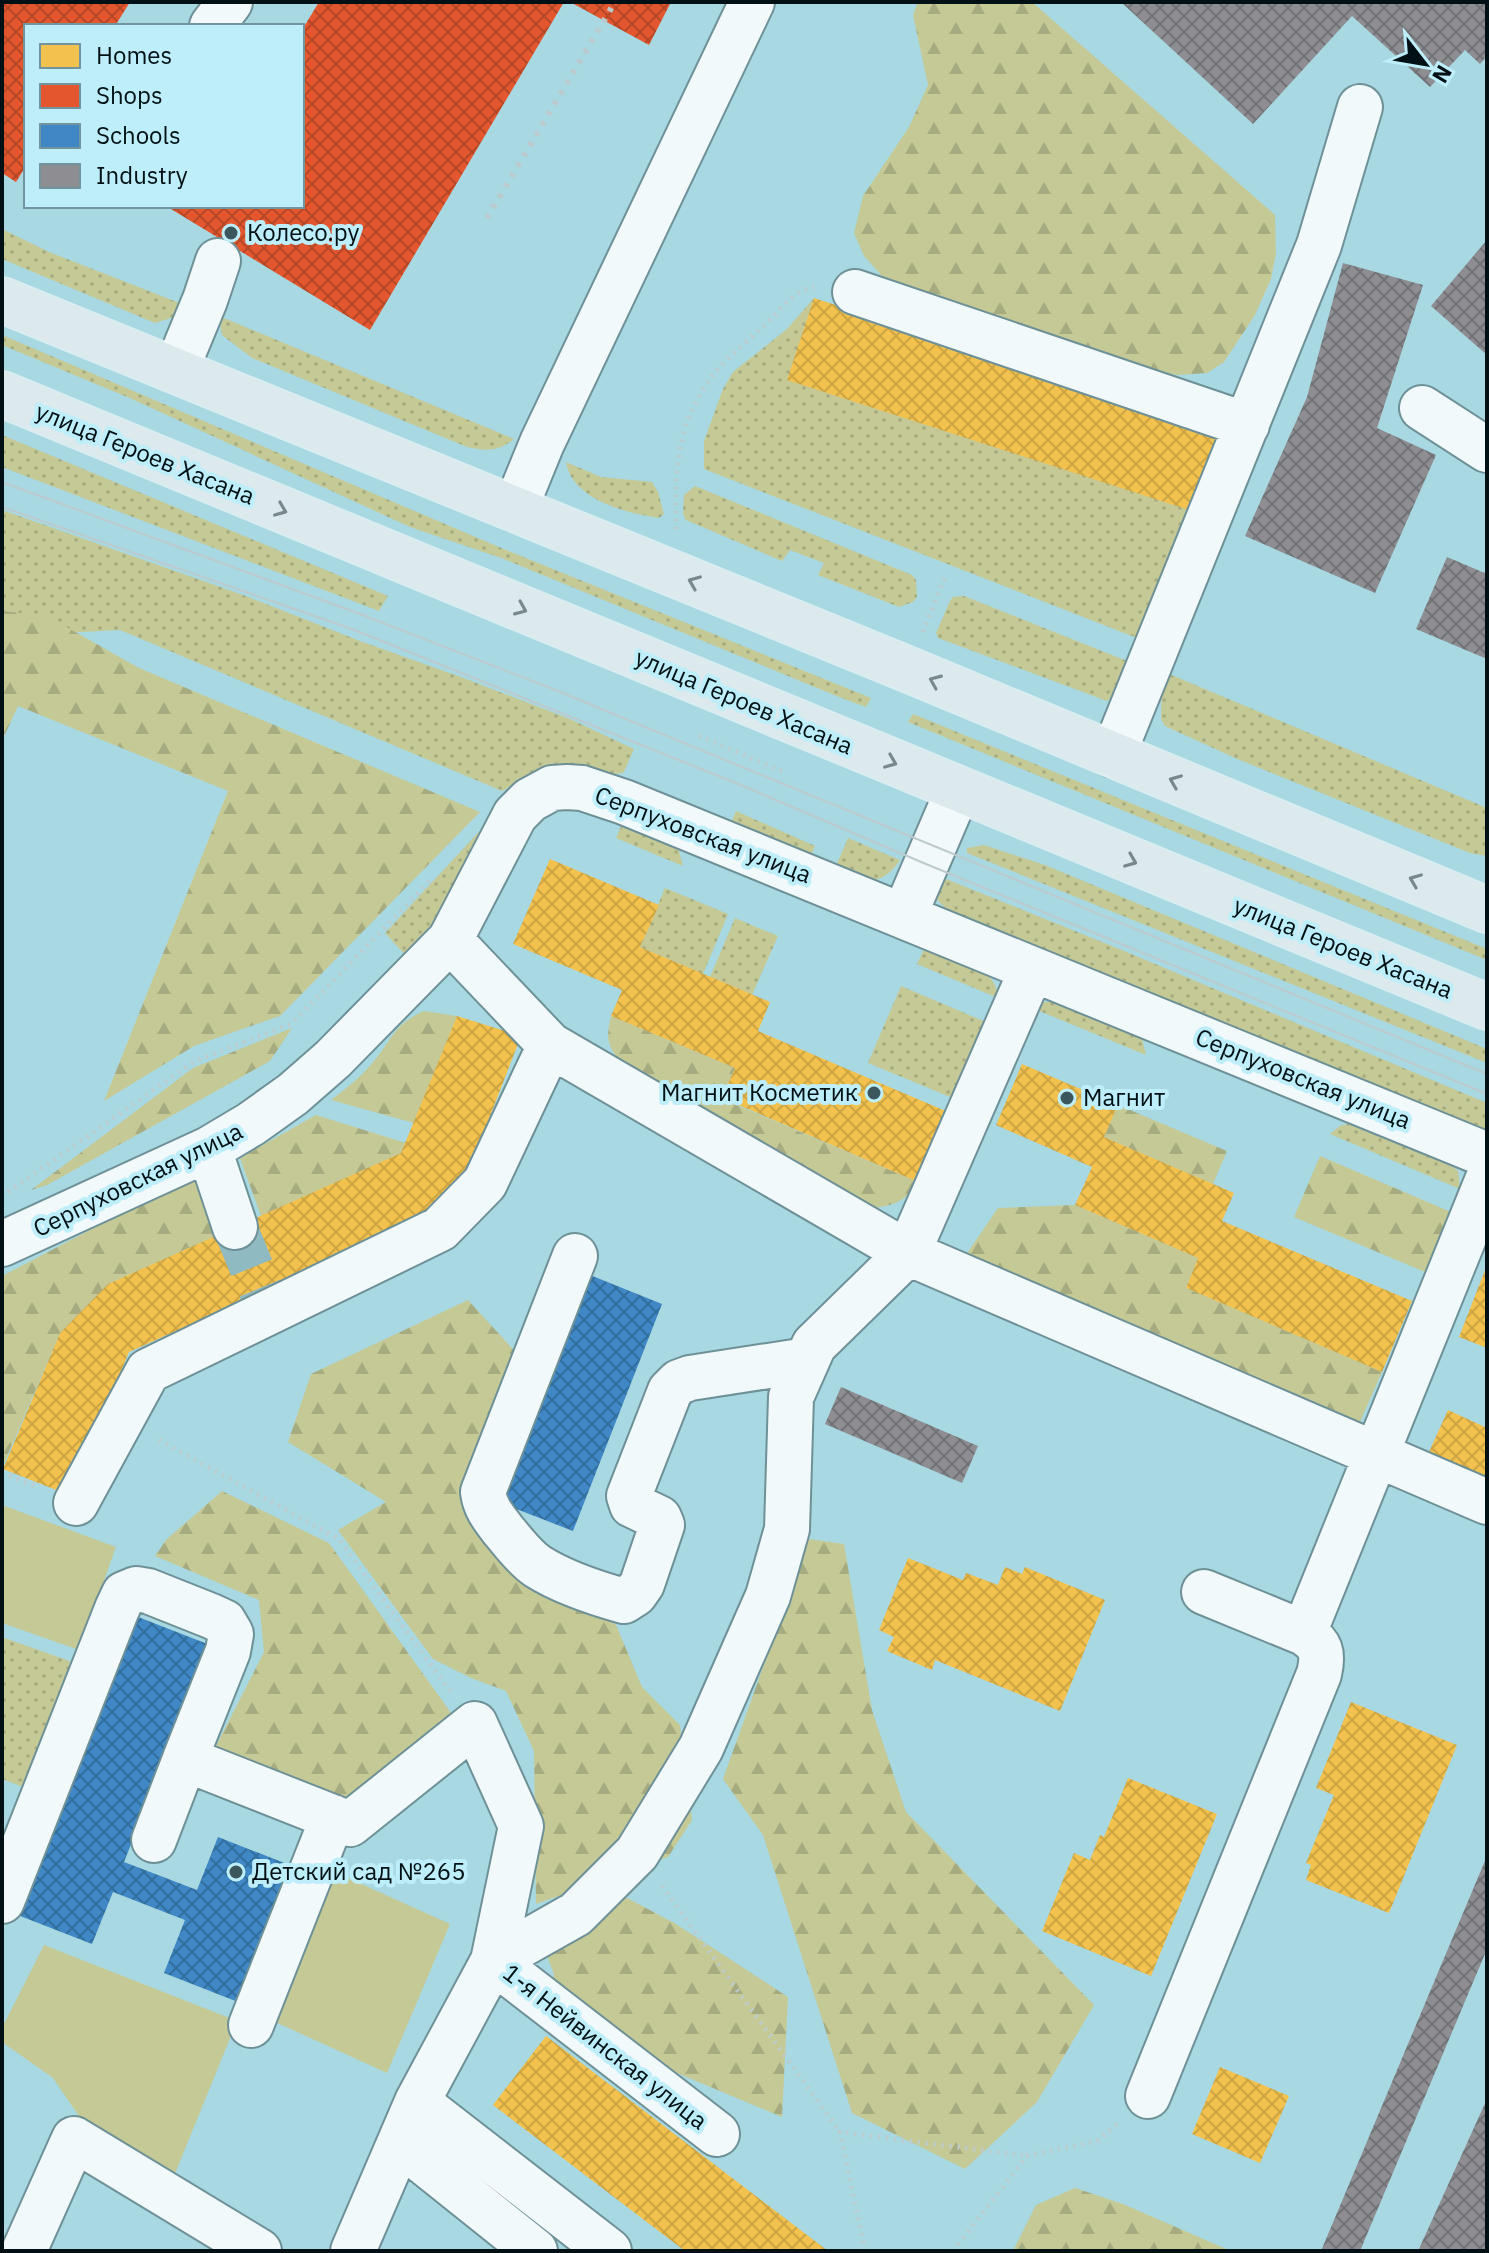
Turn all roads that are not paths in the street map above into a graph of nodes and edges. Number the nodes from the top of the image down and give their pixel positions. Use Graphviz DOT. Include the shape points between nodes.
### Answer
graph roads {
  1 [pos="230,2"];
  2 [pos="752,2"];
  3 [pos="214,24"];
  4 [pos="1360,107"];
  5 [pos="218,261"];
  6 [pos="855,292"];
  7 [pos="2,300"];
  8 [pos="176,370"];
  9 [pos="2,394"];
  10 [pos="1422,408"];
  11 [pos="1247,425"];
  12 [pos="1487,450"];
  13 [pos="515,509"];
  14 [pos="1113,755"];
  15 [pos="958,790"];
  16 [pos="1487,910"];
  17 [pos="904,916"];
  18 [pos="450,940"];
  19 [pos="1032,969"];
  20 [pos="1487,1007"];
  21 [pos="550,1045"];
  22 [pos="209,1149"];
  23 [pos="1487,1155"];
  24 [pos="1487,1181"];
  25 [pos="235,1227"];
  26 [pos="2,1244"];
  27 [pos="908,1253"];
  28 [pos="575,1256"];
  29 [pos="807,1360"];
  30 [pos="1376,1455"];
  31 [pos="1487,1502"];
  32 [pos="76,1503"];
  33 [pos="1204,1592"];
  34 [pos="1304,1633"];
  35 [pos="185,1759"];
  36 [pos="333,1817"];
  37 [pos="154,1840"];
  38 [pos="2,1901"];
  39 [pos="493,1961"];
  40 [pos="251,2025"];
  41 [pos="1148,2096"];
  42 [pos="417,2102"];
  43 [pos="717,2134"];
  44 [pos="400,2143"];
  45 [pos="24,2251"];
  46 [pos="259,2251"];
  47 [pos="353,2251"];
  48 [pos="535,2251"];
  49 [pos="609,2251"];
  1 -- 3 [label="street"];
  2 -- 13 [label="street"];
  4 -- 11 [label="street" via="1319,245"];
  5 -- 8 [label="street"];
  6 -- 11 [label="street"];
  7 -- 8 [label="main road"];
  8 -- 13 [label="main road"];
  9 -- 15 [label="main road, улица Героев Хасана, one-way"];
  10 -- 12 [label="street"];
  11 -- 14 [label="street"];
  14 -- 13 [label="main road, one-way"];
  16 -- 14 [label="main road, one-way"];
  15 -- 17 [label="street"];
  15 -- 20 [label="main road, улица Героев Хасана, one-way"];
  17 -- 18 [label="street, Серпуховская улица" via="624,802 567,787 541,793 515,815"];
  17 -- 19 [label="street, Серпуховская улица"];
  18 -- 21 [label="street"];
  18 -- 22 [label="street, Серпуховская улица" via="293,1094"];
  19 -- 23 [label="street, Серпуховская улица"];
  19 -- 27 [label="street"];
  21 -- 27 [label="street"];
  21 -- 32 [label="street" via="485,1183 440,1229 267,1301 148,1371"];
  22 -- 25 [label="street"];
  22 -- 26 [label="street, Серпуховская улица"];
  24 -- 30 [label="street"];
  27 -- 29 [label="street" via="814,1345"];
  27 -- 30 [label="street"];
  28 -- 29 [label="street" via="483,1492 490,1513 520,1550 554,1575 624,1601 635,1594 662,1525 659,1518 632,1505 629,1496 670,1391 690,1378"];
  29 -- 39 [label="street" via="791,1397 787,1529 768,1596 701,1748 637,1853 576,1914"];
  30 -- 31 [label="street"];
  30 -- 34 [label="street"];
  33 -- 34 [label="street"];
  34 -- 41 [label="street" via="1317,1641 1323,1656 1319,1674"];
  35 -- 36 [label="street"];
  35 -- 37 [label="street"];
  35 -- 38 [label="street" via="231,1634 224,1622 136,1589 124,1594 117,1609"];
  36 -- 39 [label="street" via="350,1824 475,1724 521,1826"];
  36 -- 40 [label="street"];
  39 -- 42 [label="street"];
  39 -- 43 [label="street, 1-я Нейвинская улица"];
  42 -- 44 [label="street"];
  42 -- 49 [label="street"];
  44 -- 47 [label="street"];
  44 -- 48 [label="street"];
  45 -- 46 [label="street" via="74,2139"];
}
